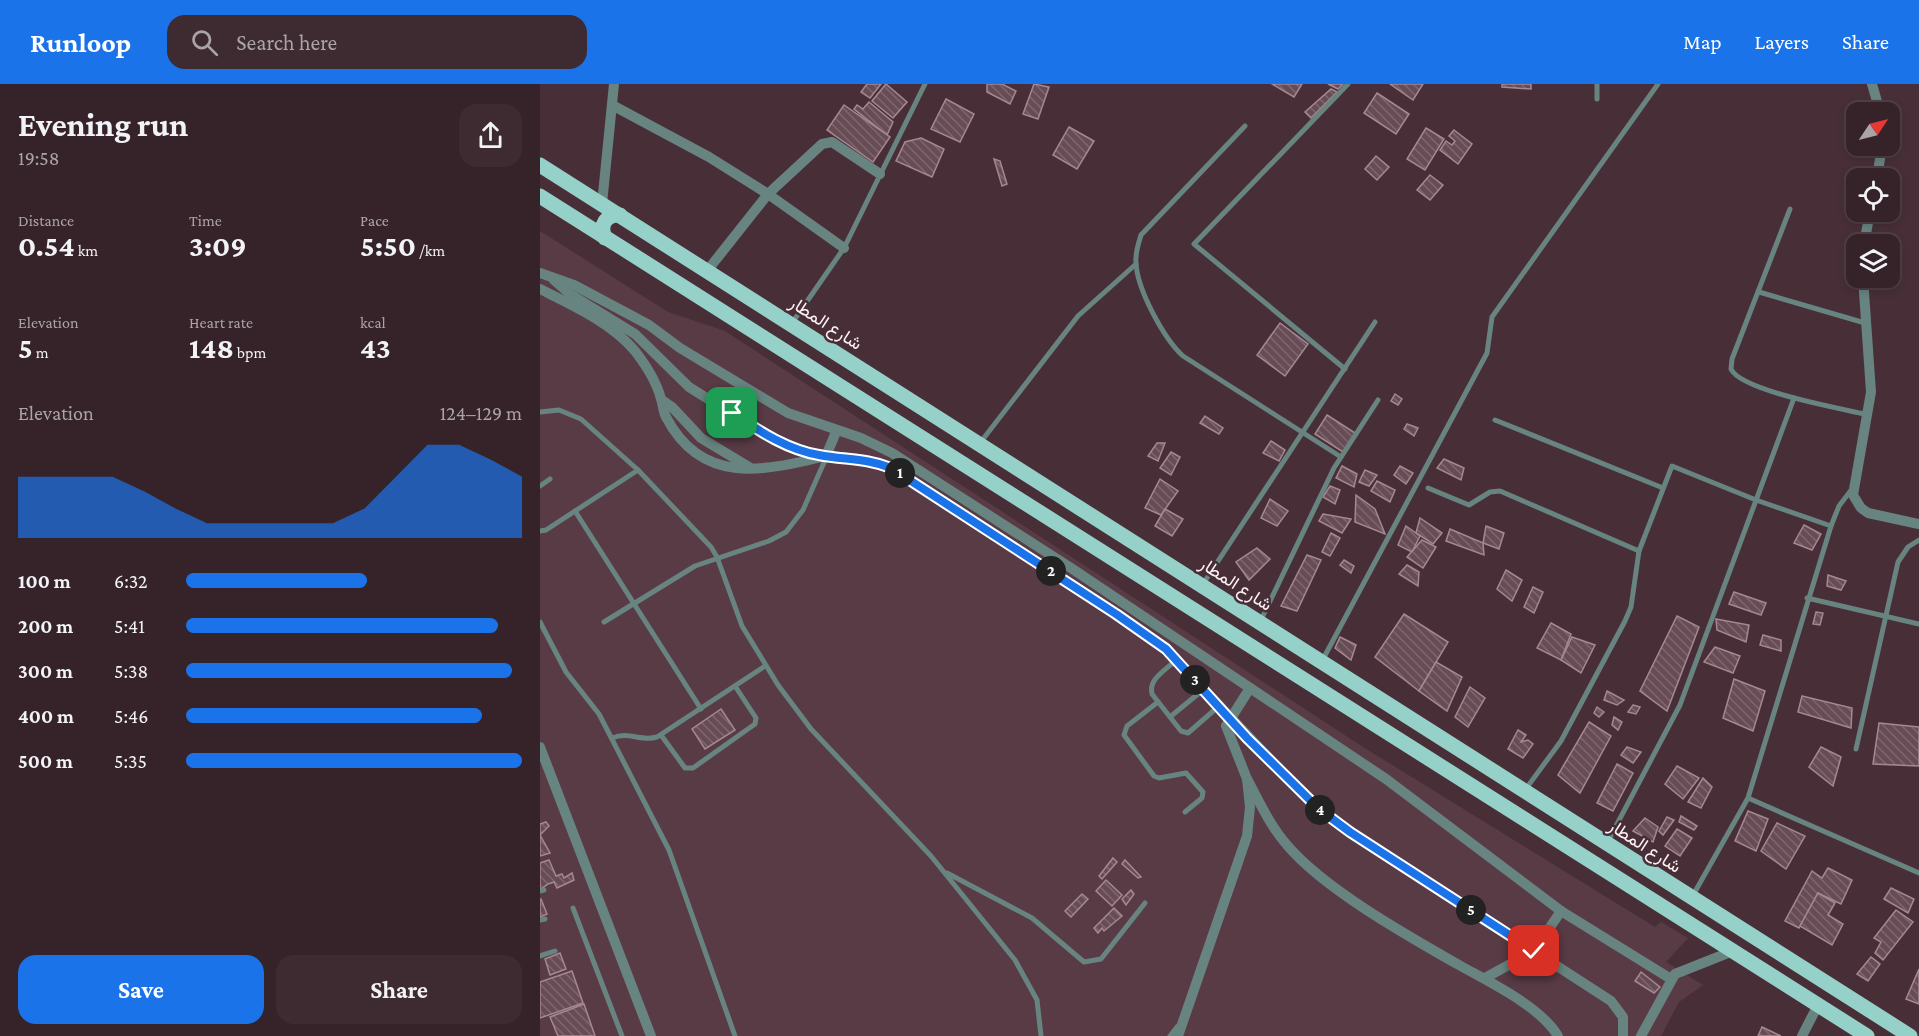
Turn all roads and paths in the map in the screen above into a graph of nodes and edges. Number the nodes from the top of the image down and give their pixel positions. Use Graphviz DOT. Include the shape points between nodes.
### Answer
graph roads {
  1 [pos="614,84"];
  2 [pos="925,84"];
  3 [pos="1348,84"];
  4 [pos="1598,84"];
  5 [pos="1658,84"];
  6 [pos="1872,84"];
  7 [pos="1597,99"];
  8 [pos="1877,102"];
  9 [pos="612,105"];
  10 [pos="1245,126"];
  11 [pos="540,156"];
  12 [pos="544,167"];
  13 [pos="880,174"];
  14 [pos="574,187"];
  15 [pos="768,194"];
  16 [pos="540,196"];
  17 [pos="602,204"];
  18 [pos="1790,209"];
  19 [pos="563,211"];
  20 [pos="620,215"];
  21 [pos="605,238"];
  22 [pos="844,248"];
  23 [pos="1136,264"];
  24 [pos="707,271"];
  25 [pos="540,273"];
  26 [pos="554,280"];
  27 [pos="1864,288"];
  28 [pos="540,289"];
  29 [pos="1759,292"];
  30 [pos="1375,322"];
  31 [pos="791,324"];
  32 [pos="1867,324"];
  33 [pos="674,344"];
  34 [pos="662,359"];
  35 [pos="1345,369"];
  36 [pos="1794,398"];
  37 [pos="1378,399"];
  38 [pos="540,412"];
  39 [pos="1869,415"];
  40 [pos="1495,420"];
  41 [pos="836,432"];
  42 [pos="1302,434"];
  43 [pos="979,444"];
  44 [pos="826,456"];
  45 [pos="1341,458"];
  46 [pos="638,470"];
  47 [pos="550,479"];
  48 [pos="540,486"];
  49 [pos="1428,488"];
  50 [pos="1663,488"];
  51 [pos="1853,488"];
  52 [pos="1756,500"];
  53 [pos="574,511"];
  54 [pos="1919,524"];
  55 [pos="1830,526"];
  56 [pos="540,531"];
  57 [pos="1919,540"];
  58 [pos="1639,551"];
  59 [pos="717,556"];
  60 [pos="1202,586"];
  61 [pos="1807,598"];
  62 [pos="633,604"];
  63 [pos="1885,616"];
  64 [pos="540,622"];
  65 [pos="604,622"];
  66 [pos="1260,623"];
  67 [pos="1919,624"];
  68 [pos="1177,659"];
  69 [pos="1321,662"];
  70 [pos="765,666"];
  71 [pos="735,686"];
  72 [pos="1250,688"];
  73 [pos="1204,689"];
  74 [pos="1158,702"];
  75 [pos="1220,706"];
  76 [pos="701,709"];
  77 [pos="1170,717"];
  78 [pos="1229,717"];
  79 [pos="661,735"];
  80 [pos="612,738"];
  81 [pos="540,747"];
  82 [pos="1856,749"];
  83 [pos="1247,779"];
  84 [pos="1524,792"];
  85 [pos="1748,798"];
  86 [pos="1185,812"];
  87 [pos="1606,844"];
  88 [pos="943,871"];
  89 [pos="1919,873"];
  90 [pos="1691,898"];
  91 [pos="1145,903"];
  92 [pos="573,908"];
  93 [pos="1561,911"];
  94 [pos="555,951"];
  95 [pos="1534,951"];
  96 [pos="1734,951"];
  97 [pos="540,956"];
  98 [pos="1485,978"];
  99 [pos="1671,979"];
  100 [pos="1818,1005"];
  101 [pos="1184,1019"];
  102 [pos="622,1036"];
  103 [pos="651,1036"];
  104 [pos="735,1036"];
  105 [pos="1041,1036"];
  106 [pos="1170,1036"];
  107 [pos="1178,1036"];
  108 [pos="1558,1036"];
  109 [pos="1623,1036"];
  110 [pos="1641,1036"];
  111 [pos="1802,1036"];
  112 [pos="1867,1036"];
  113 [pos="1910,1036"];
  1 -- 9 [label="street"];
  2 -- 13 [label="lane"];
  3 -- 35 [label="lane" via="1194,244"];
  4 -- 7 [label="lane"];
  5 -- 69 [label="lane" via="1492,317 1487,353"];
  6 -- 8 [label="street"];
  9 -- 15 [label="street"];
  9 -- 17 [label="street"];
  10 -- 23 [label="lane" via="1149,224 1141,235"];
  11 -- 12 [label="lane"];
  12 -- 14 [label="main road, شارع المطار"];
  13 -- 15 [label="street" via="832,142 825,142"];
  13 -- 22 [label="lane"];
  14 -- 17 [label="main road, شارع المطار"];
  14 -- 19 [label="main road" via="579,196 576,206"];
  15 -- 22 [label="street"];
  15 -- 24 [label="street"];
  16 -- 19 [label="main road"];
  17 -- 20 [label="main road, شارع المطار"];
  18 -- 29 [label="lane"];
  19 -- 21 [label="main road"];
  20 -- 21 [label="main road" via="604,221"];
  20 -- 24 [label="main road, شارع المطار"];
  21 -- 96 [label="main road"];
  22 -- 31 [label="lane"];
  23 -- 42 [label="lane" via="1160,327 1174,348"];
  23 -- 43 [label="lane" via="1078,316"];
  24 -- 31 [label="main road, شارع المطار"];
  25 -- 26 [label="street"];
  26 -- 33 [label="street" via="574,285 649,325"];
  26 -- 34 [label="street" via="635,334"];
  27 -- 32 [label="street"];
  28 -- 44 [label="street" via="580,310 628,344 643,362 662,400 701,438 749,467 778,467"];
  29 -- 32 [label="lane"];
  29 -- 36 [label="lane" via="1731,369 1741,381"];
  30 -- 35 [label="lane"];
  31 -- 43 [label="main road, شارع المطار"];
  32 -- 39 [label="street"];
  33 -- 34 [label="street"];
  33 -- 41 [label="street" via="788,413"];
  34 -- 44 [label="street" via="689,387 767,436"];
  35 -- 42 [label="lane"];
  36 -- 39 [label="lane"];
  36 -- 52 [label="lane"];
  37 -- 45 [label="lane"];
  38 -- 46 [label="lane" via="559,410 574,414"];
  39 -- 51 [label="street"];
  40 -- 50 [label="lane"];
  41 -- 44 [label="street"];
  41 -- 72 [label="street" via="861,438 892,453"];
  42 -- 45 [label="lane"];
  42 -- 60 [label="lane"];
  43 -- 60 [label="main road, شارع المطار"];
  44 -- 59 [label="lane" via="793,525 769,541"];
  44 -- 68 [label="street" via="867,460 903,475 1116,614"];
  45 -- 66 [label="lane"];
  46 -- 53 [label="lane"];
  46 -- 59 [label="lane"];
  47 -- 48 [label="lane"];
  49 -- 58 [label="lane" via="1465,505 1493,490 1503,492"];
  50 -- 52 [label="lane" via="1672,466"];
  50 -- 58 [label="lane"];
  51 -- 54 [label="street" via="1856,502 1868,513"];
  51 -- 55 [label="lane"];
  52 -- 55 [label="lane"];
  52 -- 87 [label="lane" via="1680,705"];
  53 -- 56 [label="lane"];
  53 -- 62 [label="lane"];
  55 -- 61 [label="lane"];
  57 -- 63 [label="lane" via="1898,562"];
  58 -- 84 [label="lane" via="1631,607 1566,733"];
  59 -- 62 [label="lane"];
  59 -- 70 [label="lane" via="736,614"];
  60 -- 66 [label="main road, شارع المطار"];
  61 -- 63 [label="lane"];
  61 -- 85 [label="lane"];
  62 -- 65 [label="lane"];
  62 -- 76 [label="lane"];
  63 -- 67 [label="lane"];
  63 -- 82 [label="lane"];
  64 -- 80 [label="lane" via="566,672 593,705"];
  66 -- 69 [label="main road, شارع المطار"];
  68 -- 73 [label="street"];
  68 -- 74 [label="lane" via="1151,685"];
  69 -- 84 [label="main road, شارع المطار"];
  70 -- 71 [label="lane"];
  70 -- 88 [label="lane" via="811,729"];
  71 -- 76 [label="lane"];
  71 -- 79 [label="lane" via="756,718 755,724 693,768 685,768"];
  72 -- 78 [label="street"];
  72 -- 93 [label="street" via="1386,779"];
  73 -- 75 [label="street"];
  73 -- 77 [label="lane"];
  74 -- 77 [label="lane"];
  74 -- 86 [label="lane" via="1127,726 1124,735 1154,776 1186,773 1203,792 1202,798"];
  75 -- 77 [label="lane" via="1188,733"];
  75 -- 78 [label="street"];
  76 -- 79 [label="lane"];
  78 -- 83 [label="street" via="1227,730"];
  78 -- 95 [label="street" via="1329,818"];
  79 -- 80 [label="lane" via="648,739 623,734"];
  80 -- 104 [label="lane" via="669,850"];
  81 -- 103 [label="street"];
  83 -- 98 [label="street" via="1278,834 1312,871 1366,908"];
  83 -- 101 [label="street" via="1247,836"];
  84 -- 87 [label="main road, شارع المطار"];
  85 -- 89 [label="lane"];
  85 -- 90 [label="lane"];
  87 -- 90 [label="main road, شارع المطار"];
  88 -- 91 [label="lane" via="1032,918 1084,962 1101,958"];
  88 -- 105 [label="lane" via="1024,973 1036,1000"];
  90 -- 113 [label="main road, شارع المطار"];
  92 -- 102 [label="lane"];
  93 -- 95 [label="street"];
  93 -- 99 [label="street"];
  94 -- 97 [label="lane"];
  95 -- 98 [label="street"];
  95 -- 109 [label="street" via="1616,1006 1625,1024"];
  96 -- 99 [label="street" via="1681,971"];
  96 -- 100 [label="main road"];
  98 -- 108 [label="street" via="1546,1020"];
  99 -- 110 [label="street"];
  100 -- 111 [label="street"];
  100 -- 112 [label="main road"];
  101 -- 106 [label="lane"];
  101 -- 107 [label="street"];
}
